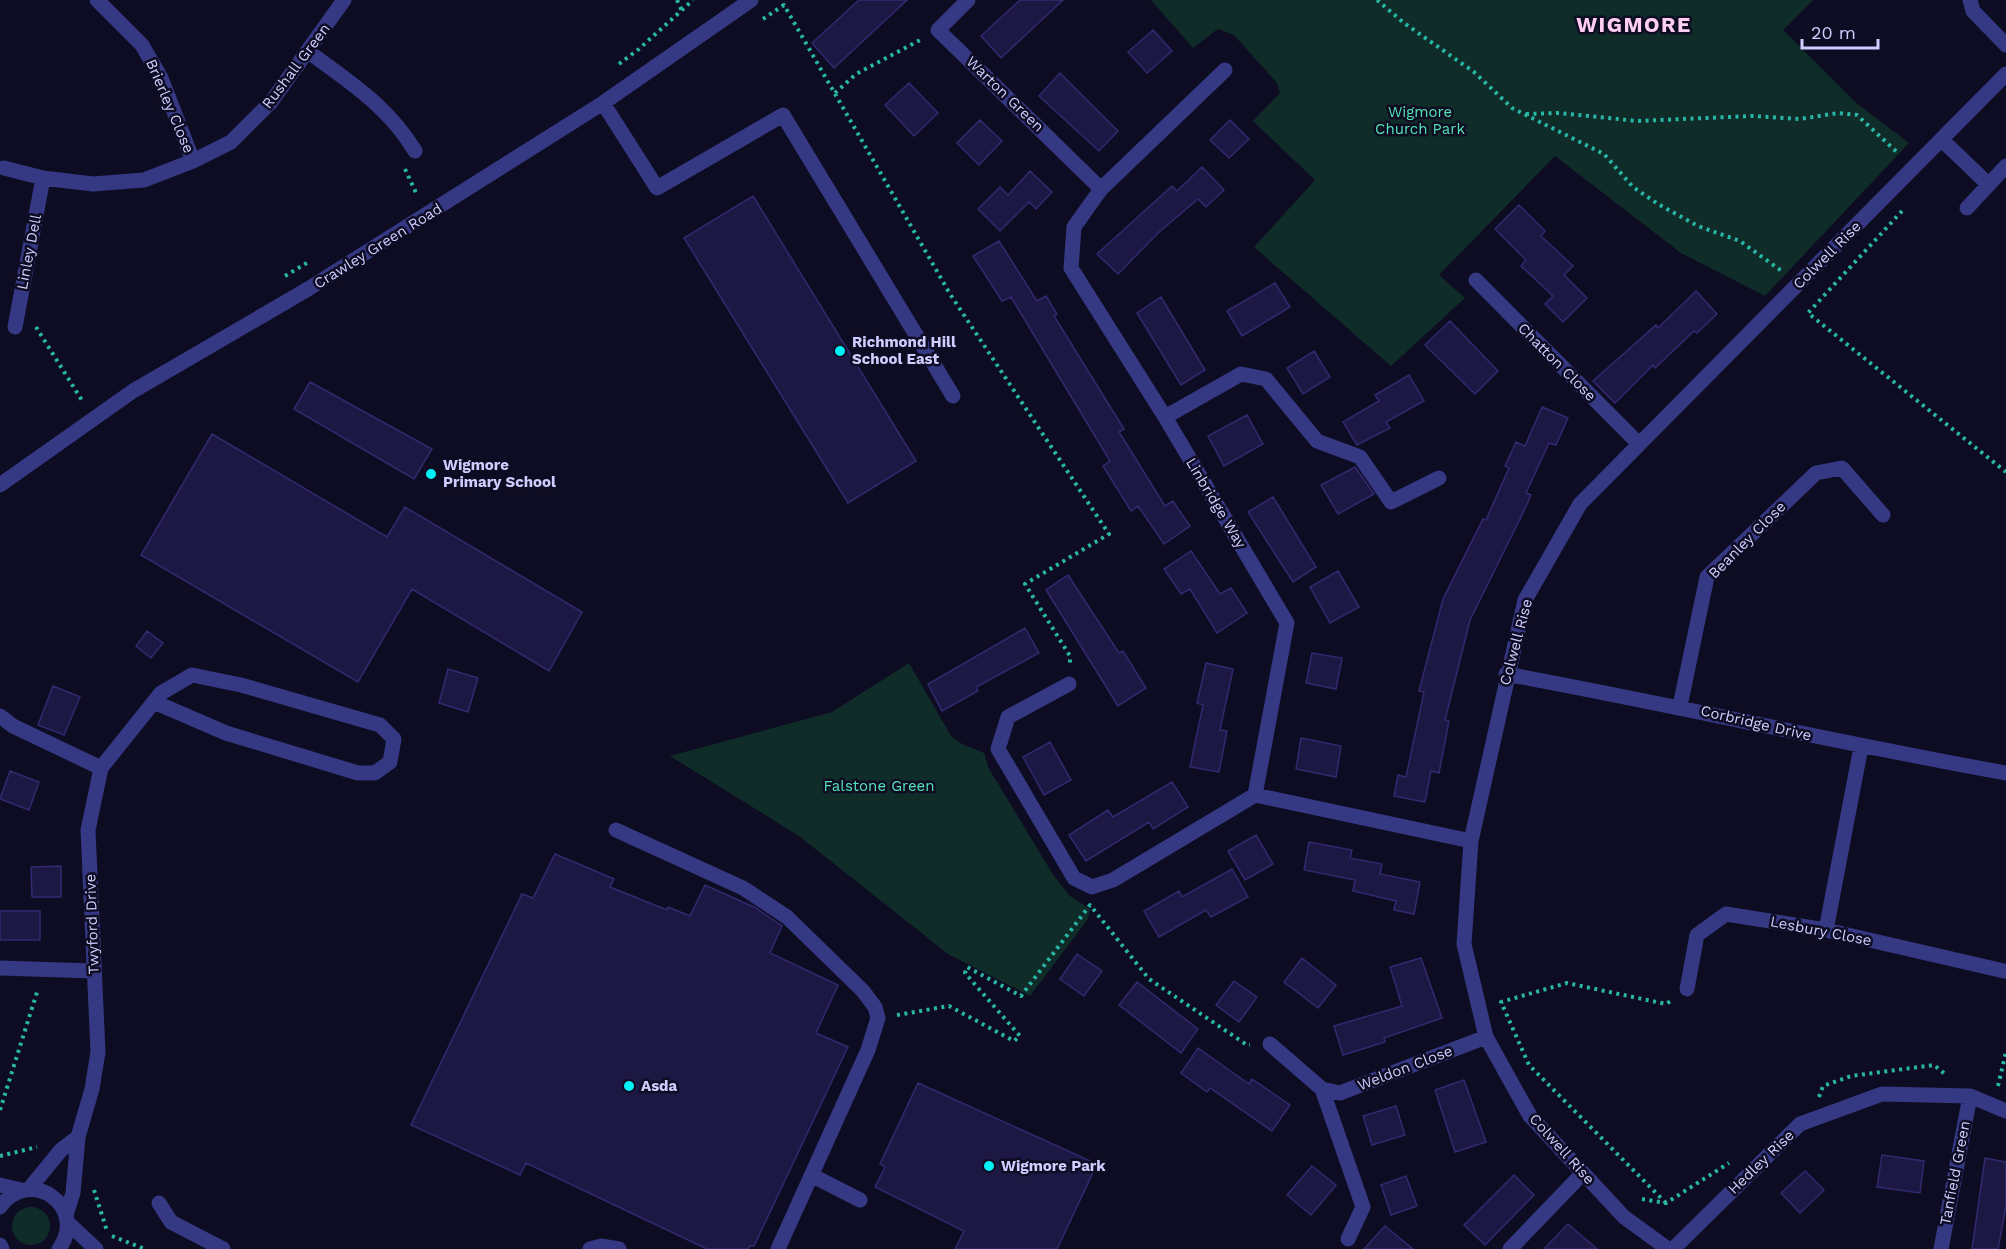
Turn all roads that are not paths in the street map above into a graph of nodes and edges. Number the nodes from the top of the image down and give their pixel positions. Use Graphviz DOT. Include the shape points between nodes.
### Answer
graph roads {
  1 [pos="97,0"];
  2 [pos="344,0"];
  3 [pos="751,0"];
  4 [pos="968,0"];
  5 [pos="1970,0"];
  6 [pos="2006,45"];
  7 [pos="309,52"];
  8 [pos="1225,70"];
  9 [pos="2006,74"];
  10 [pos="603,103"];
  11 [pos="1942,140"];
  12 [pos="415,151"];
  13 [pos="193,161"];
  14 [pos="2006,166"];
  15 [pos="4,168"];
  16 [pos="43,178"];
  17 [pos="1988,184"];
  18 [pos="1101,189"];
  19 [pos="1967,208"];
  20 [pos="1476,280"];
  21 [pos="15,327"];
  22 [pos="953,396"];
  23 [pos="1165,417"];
  24 [pos="1639,444"];
  25 [pos="1439,478"];
  26 [pos="0,485"];
  27 [pos="1883,515"];
  28 [pos="1506,674"];
  29 [pos="1070,684"];
  30 [pos="154,702"];
  31 [pos="1680,706"];
  32 [pos="0,716"];
  33 [pos="1861,747"];
  34 [pos="101,768"];
  35 [pos="2006,773"];
  36 [pos="1255,795"];
  37 [pos="616,830"];
  38 [pos="1471,841"];
  39 [pos="1826,930"];
  40 [pos="0,968"];
  41 [pos="94,971"];
  42 [pos="2004,971"];
  43 [pos="1687,989"];
  44 [pos="1486,1037"];
  45 [pos="1270,1044"];
  46 [pos="1322,1089"];
  47 [pos="1970,1096"];
  48 [pos="2006,1111"];
  49 [pos="78,1137"];
  50 [pos="1583,1173"];
  51 [pos="813,1176"];
  52 [pos="0,1185"];
  53 [pos="25,1190"];
  54 [pos="860,1200"];
  55 [pos="159,1203"];
  56 [pos="0,1207"];
  57 [pos="67,1218"];
  58 [pos="1348,1239"];
  59 [pos="0,1245"];
  60 [pos="2,1249"];
  61 [pos="59,1249"];
  62 [pos="96,1249"];
  63 [pos="223,1249"];
  64 [pos="590,1249"];
  65 [pos="619,1249"];
  66 [pos="778,1249"];
  67 [pos="1510,1249"];
  68 [pos="1668,1249"];
  69 [pos="1673,1249"];
  70 [pos="1941,1249"];
  1 -- 13 [label="street, Brierley Close" via="142,45 161,78"];
  2 -- 7 [label="street, Rushall Green"];
  3 -- 10 [label="street, Crawley Green Road"];
  4 -- 18 [label="street, Warton Green" via="938,30"];
  5 -- 6 [label="street" via="1973,11"];
  7 -- 12 [label="street" via="379,104 400,126"];
  7 -- 13 [label="street, Rushall Green" via="272,102 231,142"];
  8 -- 18 [label="street, Linbridge Way"];
  9 -- 11 [label="street, Colwell Rise"];
  10 -- 22 [label="street" via="657,188 783,115"];
  10 -- 26 [label="street, Crawley Green Road" via="309,289 133,391"];
  11 -- 17 [label="street"];
  11 -- 24 [label="street, Colwell Rise"];
  13 -- 16 [label="street, Rushall Green" via="144,180 93,184"];
  14 -- 17 [label="street"];
  15 -- 16 [label="street, Rushall Green"];
  16 -- 21 [label="street, Linley Dell"];
  17 -- 19 [label="street"];
  18 -- 23 [label="street, Linbridge Way" via="1074,227 1071,268"];
  20 -- 24 [label="street, Chatton Close"];
  23 -- 25 [label="street" via="1241,374 1266,379 1317,441 1360,457 1391,502"];
  23 -- 36 [label="street, Linbridge Way" via="1287,623"];
  24 -- 28 [label="street, Colwell Rise" via="1580,504 1525,600"];
  27 -- 31 [label="street, Beanley Close" via="1842,468 1816,473 1707,577"];
  28 -- 31 [label="street, Corbridge Drive"];
  28 -- 38 [label="street, Colwell Rise"];
  29 -- 36 [label="street" via="1008,717 998,749 1074,878 1092,887 1113,880"];
  30 -- 30 [label="street, Twyford Drive" via="161,693 192,675 241,685 380,725 394,739 390,762 375,774 358,774 226,733"];
  30 -- 34 [label="street, Twyford Drive"];
  31 -- 33 [label="street, Corbridge Drive"];
  32 -- 34 [label="street"];
  33 -- 35 [label="street, Corbridge Drive"];
  33 -- 39 [label="street"];
  34 -- 41 [label="street, Twyford Drive" via="88,830"];
  36 -- 38 [label="street"];
  37 -- 51 [label="street" via="742,888 787,917 863,990 875,1007 878,1018 868,1050"];
  38 -- 44 [label="street, Colwell Rise" via="1464,944"];
  39 -- 42 [label="street, Lesbury Close"];
  39 -- 43 [label="street, Lesbury Close" via="1726,914 1697,934"];
  40 -- 41 [label="street"];
  41 -- 49 [label="street, Twyford Drive" via="98,1052"];
  44 -- 46 [label="street, Weldon Close" via="1340,1093"];
  44 -- 50 [label="street, Colwell Rise" via="1530,1116"];
  45 -- 46 [label="street"];
  46 -- 58 [label="street" via="1364,1207"];
  47 -- 48 [label="street, Hedley Rise"];
  47 -- 69 [label="street, Hedley Rise" via="1881,1094 1800,1124"];
  47 -- 70 [label="street, Tanfield Green"];
  49 -- 53 [label="street"];
  49 -- 57 [label="street, Twyford Drive"];
  50 -- 67 [label="street"];
  50 -- 68 [label="street, Colwell Rise" via="1624,1217"];
  51 -- 54 [label="street"];
  51 -- 66 [label="street"];
  52 -- 53 [label="street"];
  53 -- 56 [label="street" via="6,1198"];
  53 -- 57 [label="street" via="52,1196"];
  55 -- 63 [label="street" via="171,1222"];
  57 -- 61 [label="street, Twyford Drive" via="65,1240"];
  57 -- 62 [label="street"];
  59 -- 60 [label="street"];
  64 -- 65 [label="street"];
}
